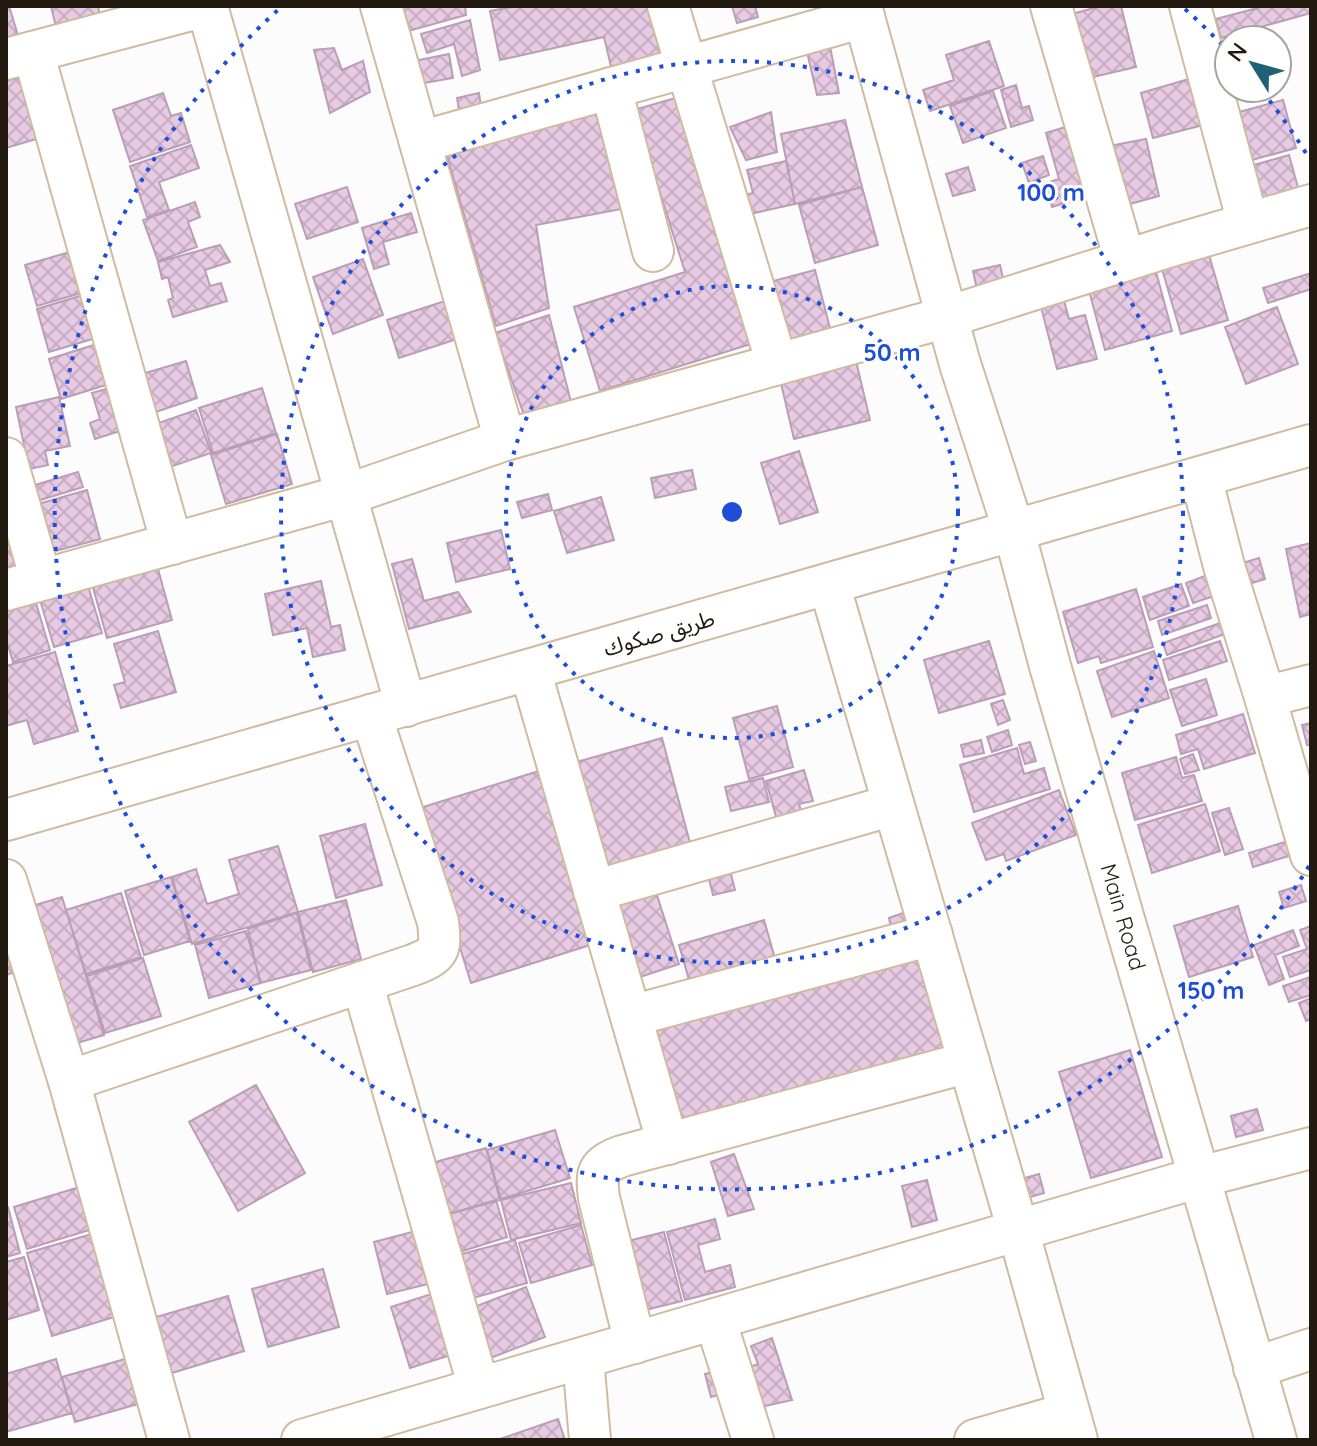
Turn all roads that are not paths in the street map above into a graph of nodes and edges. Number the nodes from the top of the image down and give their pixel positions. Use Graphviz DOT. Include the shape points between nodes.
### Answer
graph roads {
  1 [pos="206,6"];
  2 [pos="381,6"];
  3 [pos="668,6"];
  4 [pos="1051,6"];
  5 [pos="1190,6"];
  6 [pos="863,11"];
  7 [pos="20,55"];
  8 [pos="686,67"];
  9 [pos="611,88"];
  10 [pos="420,142"];
  11 [pos="1311,205"];
  12 [pos="1248,223"];
  13 [pos="653,251"];
  14 [pos="1125,260"];
  15 [pos="947,317"];
  16 [pos="777,364"];
  17 [pos="505,440"];
  18 [pos="1311,445"];
  19 [pos="6,458"];
  20 [pos="1201,477"];
  21 [pos="346,495"];
  22 [pos="1014,531"];
  23 [pos="172,544"];
  24 [pos="829,584"];
  25 [pos="24,585"];
  26 [pos="530,670"];
  27 [pos="1311,685"];
  28 [pos="1265,697"];
  29 [pos="388,710"];
  30 [pos="893,805"];
  31 [pos="6,820"];
  32 [pos="1311,855"];
  33 [pos="6,880"];
  34 [pos="594,891"];
  35 [pos="932,935"];
  36 [pos="362,982"];
  37 [pos="631,1016"];
  38 [pos="969,1062"];
  39 [pos="69,1081"];
  40 [pos="668,1144"];
  41 [pos="1311,1148"];
  42 [pos="1200,1177"];
  43 [pos="1018,1230"];
  44 [pos="715,1319"];
  45 [pos="635,1343"];
  46 [pos="1311,1349"];
  47 [pos="583,1358"];
  48 [pos="1254,1368"];
  49 [pos="479,1388"];
  50 [pos="1073,1427"];
  51 [pos="169,1440"];
  52 [pos="302,1440"];
  53 [pos="590,1440"];
  54 [pos="753,1440"];
  55 [pos="975,1440"];
  56 [pos="1276,1440"];
  1 -- 7 [label="street"];
  1 -- 21 [label="street"];
  2 -- 10 [label="street"];
  3 -- 8 [label="street"];
  4 -- 14 [label="street"];
  5 -- 12 [label="street"];
  6 -- 8 [label="street"];
  6 -- 15 [label="street, Main Road"];
  7 -- 23 [label="street"];
  8 -- 9 [label="street"];
  8 -- 16 [label="street"];
  9 -- 10 [label="street"];
  9 -- 13 [label="street"];
  10 -- 17 [label="street"];
  11 -- 12 [label="street"];
  12 -- 14 [label="street"];
  14 -- 15 [label="street"];
  15 -- 16 [label="street"];
  15 -- 22 [label="street, Main Road"];
  16 -- 17 [label="street"];
  17 -- 21 [label="street"];
  18 -- 20 [label="street, طريق صكوك"];
  19 -- 25 [label="street"];
  20 -- 22 [label="street, طريق صكوك"];
  20 -- 28 [label="street"];
  21 -- 23 [label="street"];
  21 -- 29 [label="street"];
  22 -- 24 [label="street, طريق صكوك"];
  22 -- 42 [label="street, Main Road"];
  23 -- 25 [label="street"];
  24 -- 26 [label="street, طريق صكوك"];
  24 -- 30 [label="street"];
  26 -- 29 [label="street, طريق صكوك"];
  26 -- 34 [label="street"];
  27 -- 28 [label="street"];
  28 -- 32 [label="street"];
  29 -- 31 [label="street, طريق صكوك"];
  29 -- 36 [label="street" via="440,943 429,959"];
  30 -- 34 [label="street"];
  30 -- 35 [label="street"];
  33 -- 39 [label="street"];
  34 -- 37 [label="street"];
  35 -- 37 [label="street"];
  35 -- 38 [label="street"];
  36 -- 39 [label="street"];
  36 -- 49 [label="street"];
  37 -- 40 [label="street"];
  38 -- 40 [label="street"];
  38 -- 43 [label="street"];
  39 -- 51 [label="street"];
  40 -- 45 [label="street" via="607,1162 597,1180"];
  41 -- 42 [label="street"];
  42 -- 43 [label="street"];
  42 -- 48 [label="street, Main Road"];
  43 -- 44 [label="street"];
  43 -- 50 [label="street"];
  44 -- 45 [label="street"];
  44 -- 54 [label="street"];
  45 -- 47 [label="street"];
  46 -- 48 [label="street"];
  47 -- 49 [label="street"];
  47 -- 53 [label="street"];
  48 -- 56 [label="street, Main Road"];
  49 -- 52 [label="street"];
  50 -- 55 [label="street"];
}
